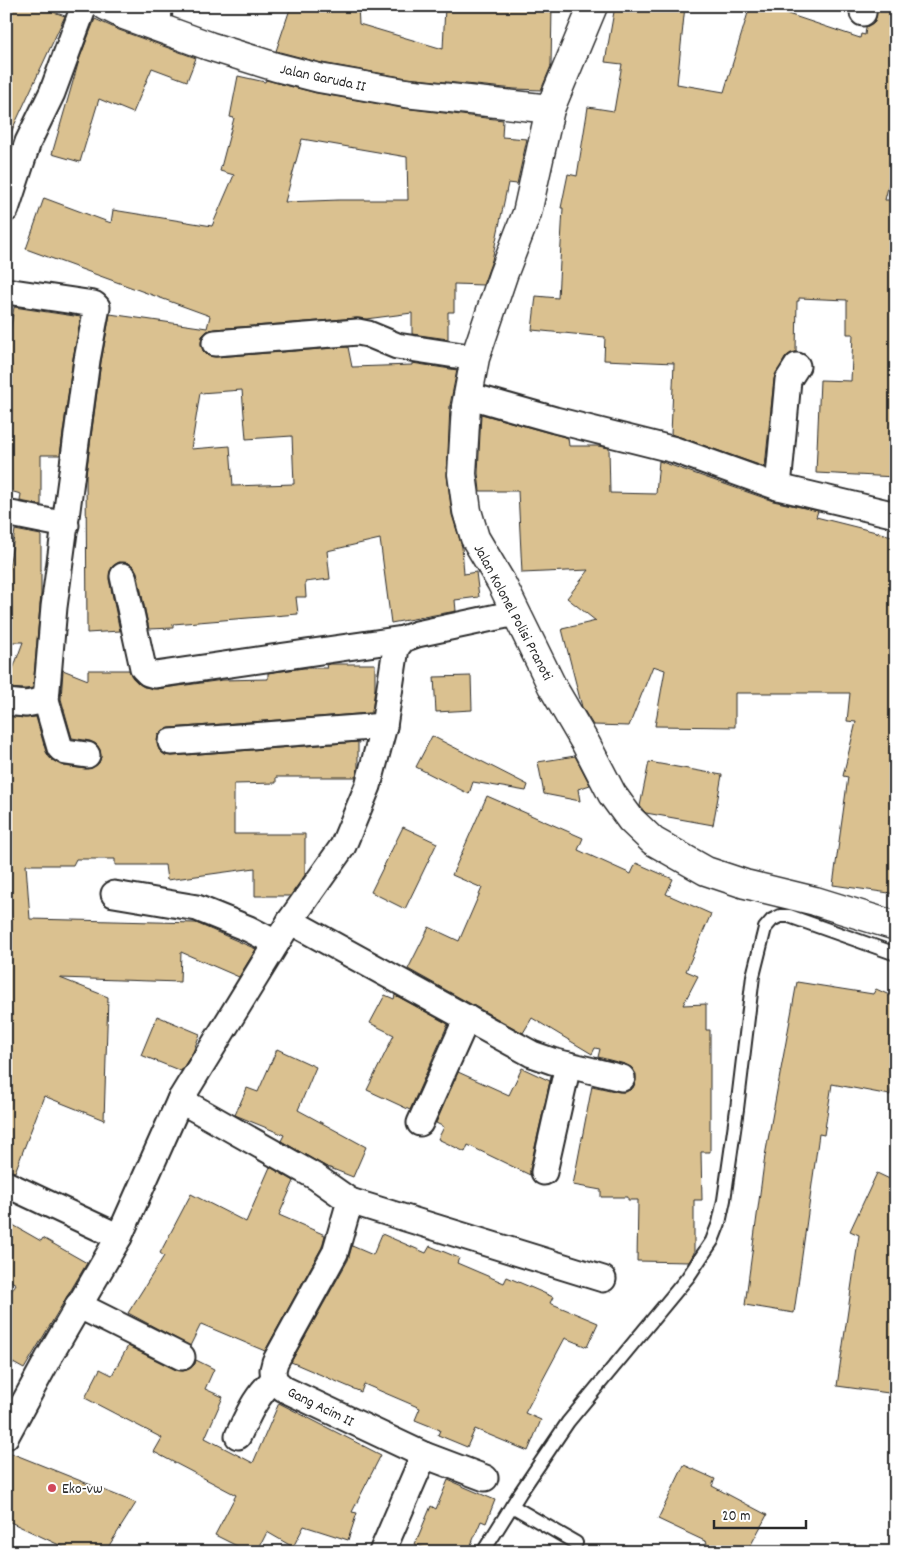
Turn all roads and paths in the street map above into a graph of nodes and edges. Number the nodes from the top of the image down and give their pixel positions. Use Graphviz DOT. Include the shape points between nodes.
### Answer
graph roads {
  1 [pos="84,6"];
  2 [pos="106,6"];
  3 [pos="594,6"];
  4 [pos="159,17"];
  5 [pos="550,109"];
  6 [pos="6,209"];
  7 [pos="6,291"];
  8 [pos="215,343"];
  9 [pos="474,358"];
  10 [pos="797,366"];
  11 [pos="467,395"];
  12 [pos="778,487"];
  13 [pos="6,513"];
  14 [pos="896,515"];
  15 [pos="66,525"];
  16 [pos="123,576"];
  17 [pos="516,613"];
  18 [pos="402,639"];
  19 [pos="46,700"];
  20 [pos="6,702"];
  21 [pos="384,726"];
  22 [pos="171,742"];
  23 [pos="87,755"];
  24 [pos="114,894"];
  25 [pos="290,921"];
  26 [pos="896,926"];
  27 [pos="276,943"];
  28 [pos="896,954"];
  29 [pos="467,1018"];
  30 [pos="568,1065"];
  31 [pos="622,1078"];
  32 [pos="180,1100"];
  33 [pos="420,1123"];
  34 [pos="544,1172"];
  35 [pos="6,1184"];
  36 [pos="350,1201"];
  37 [pos="119,1237"];
  38 [pos="603,1280"];
  39 [pos="78,1306"];
  40 [pos="182,1357"];
  41 [pos="274,1380"];
  42 [pos="6,1436"];
  43 [pos="238,1436"];
  44 [pos="424,1455"];
  45 [pos="485,1478"];
  46 [pos="512,1506"];
  47 [pos="576,1543"];
  48 [pos="382,1552"];
  49 [pos="483,1552"];
  1 -- 6 [label="street" via="52,93 28,142"];
  2 -- 4 [label="street, Jalan Garuda II" via="124,15"];
  3 -- 5 [label="street, Jalan Kolonel Polisi Pranoti"];
  4 -- 5 [label="street, Jalan Garuda II" via="268,65 319,78 405,93"];
  5 -- 9 [label="street, Jalan Kolonel Polisi Pranoti" via="527,213"];
  7 -- 15 [label="street" via="97,306"];
  8 -- 9 [label="street" via="358,332 397,346"];
  9 -- 11 [label="street, Jalan Kolonel Polisi Pranoti"];
  10 -- 12 [label="street" via="788,380"];
  11 -- 12 [label="street" via="675,450"];
  11 -- 17 [label="street, Jalan Kolonel Polisi Pranoti" via="462,474 467,511 475,538"];
  12 -- 14 [label="street"];
  13 -- 15 [label="street"];
  15 -- 19 [label="street" via="54,606"];
  16 -- 18 [label="street" via="143,668 155,675"];
  17 -- 18 [label="street"];
  17 -- 26 [label="street, Jalan Kolonel Polisi Pranoti" via="612,794 631,820 653,841 706,871"];
  18 -- 21 [label="street" via="393,661"];
  19 -- 20 [label="street" via="26,704"];
  19 -- 23 [label="street" via="60,748"];
  21 -- 22 [label="street"];
  21 -- 25 [label="street" via="368,786 343,846"];
  24 -- 27 [label="street" via="197,908"];
  25 -- 27 [label="street"];
  25 -- 29 [label="street"];
  27 -- 32 [label="street"];
  28 -- 46 [label="lane" via="789,916 780,916 765,928 753,976 724,1200 712,1241 688,1277 568,1422"];
  29 -- 30 [label="street" via="532,1054"];
  29 -- 33 [label="street"];
  30 -- 31 [label="street"];
  30 -- 34 [label="street"];
  32 -- 36 [label="street" via="316,1177"];
  32 -- 37 [label="street"];
  35 -- 37 [label="street"];
  36 -- 38 [label="street"];
  36 -- 41 [label="street, Gang Acim II" via="335,1253 276,1362"];
  37 -- 39 [label="street"];
  39 -- 40 [label="street"];
  39 -- 42 [label="street"];
  41 -- 43 [label="street" via="263,1390"];
  41 -- 44 [label="street, Gang Acim II" via="284,1389"];
  44 -- 45 [label="street, Gang Acim II"];
  44 -- 48 [label="street"];
  46 -- 47 [label="lane"];
  46 -- 49 [label="lane"];
}
